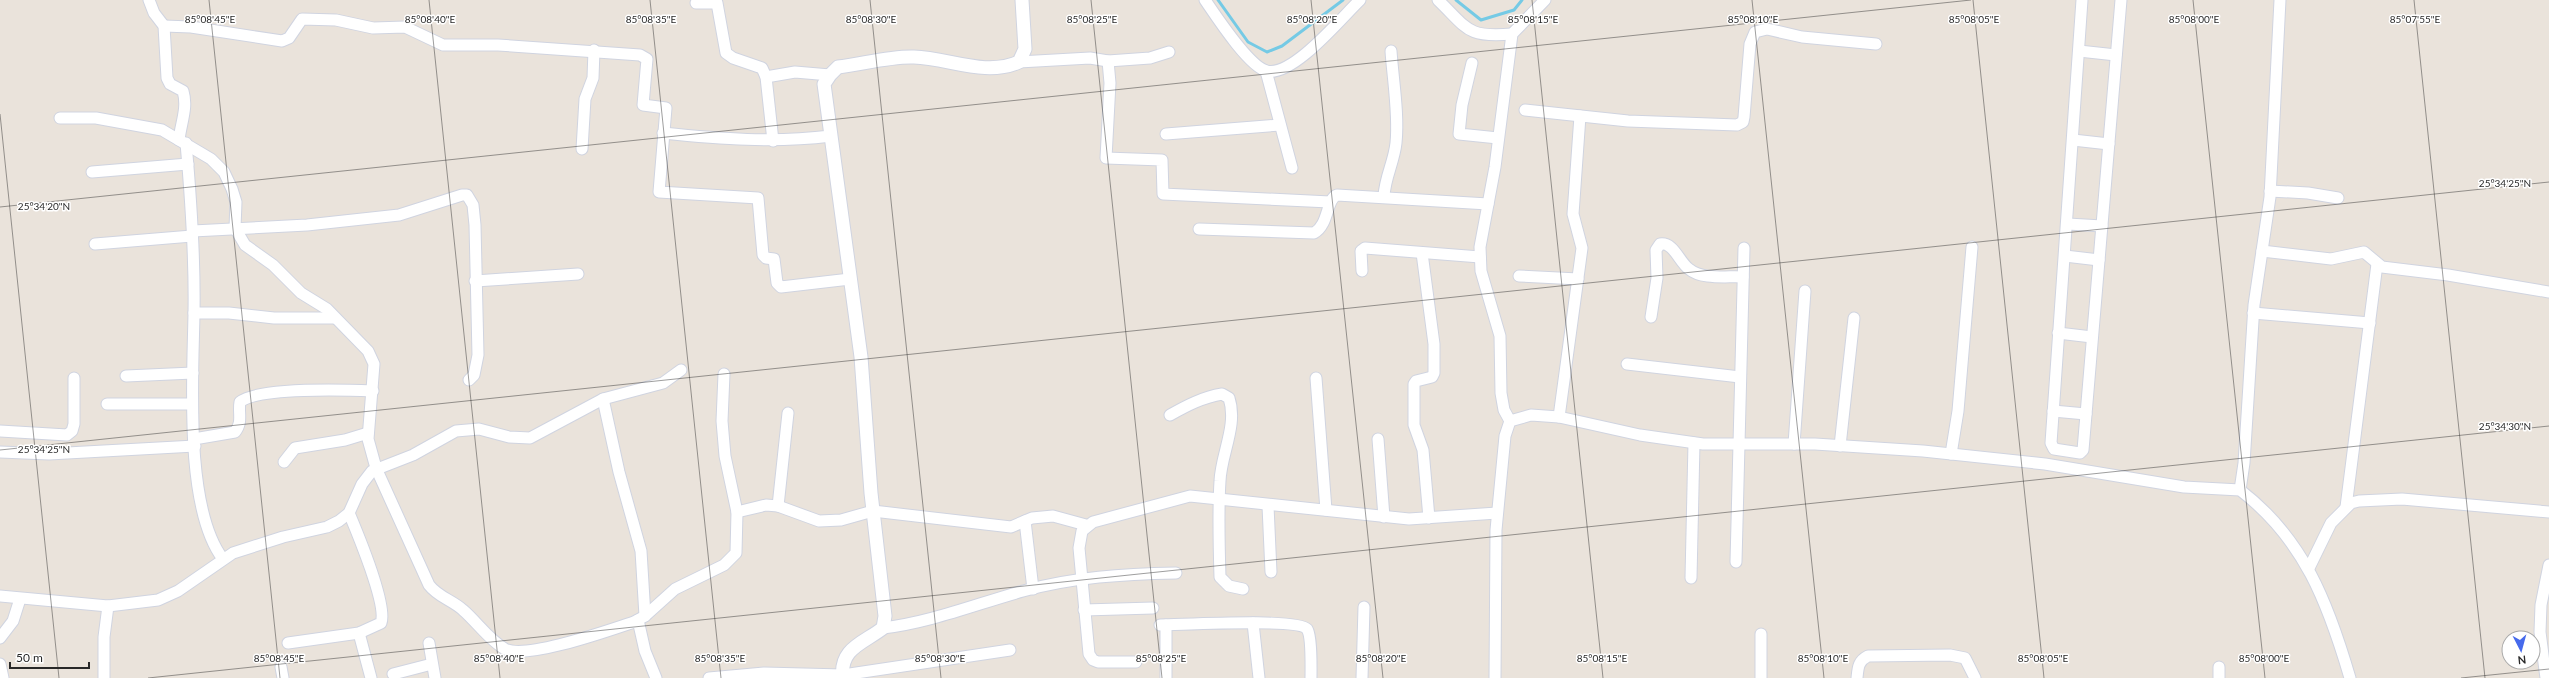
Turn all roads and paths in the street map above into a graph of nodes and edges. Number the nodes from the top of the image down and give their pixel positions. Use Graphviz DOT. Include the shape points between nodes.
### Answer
graph roads {
  1 [pos="149,0"];
  2 [pos="1022,0"];
  3 [pos="1205,0"];
  4 [pos="1360,0"];
  5 [pos="1438,0"];
  6 [pos="1545,0"];
  7 [pos="2082,0"];
  8 [pos="2121,0"];
  9 [pos="2280,0"];
  10 [pos="717,2"];
  11 [pos="696,3"];
  12 [pos="164,26"];
  13 [pos="1512,34"];
  14 [pos="1876,44"];
  15 [pos="594,50"];
  16 [pos="1391,51"];
  17 [pos="2079,51"];
  18 [pos="1169,52"];
  19 [pos="2116,55"];
  20 [pos="1108,61"];
  21 [pos="1019,62"];
  22 [pos="1472,63"];
  23 [pos="1266,71"];
  24 [pos="830,75"];
  25 [pos="766,77"];
  26 [pos="1525,110"];
  27 [pos="1580,116"];
  28 [pos="60,118"];
  29 [pos="1280,125"];
  30 [pos="663,133"];
  31 [pos="1166,134"];
  32 [pos="831,136"];
  33 [pos="1498,138"];
  34 [pos="2073,140"];
  35 [pos="773,141"];
  36 [pos="182,142"];
  37 [pos="2109,144"];
  38 [pos="582,149"];
  39 [pos="188,164"];
  40 [pos="1292,168"];
  41 [pos="92,172"];
  42 [pos="2270,191"];
  43 [pos="1384,196"];
  44 [pos="2338,198"];
  45 [pos="1330,202"];
  46 [pos="1488,204"];
  47 [pos="2068,224"];
  48 [pos="2102,226"];
  49 [pos="235,228"];
  50 [pos="1199,229"];
  51 [pos="192,234"];
  52 [pos="95,244"];
  53 [pos="1972,247"];
  54 [pos="1744,248"];
  55 [pos="2262,251"];
  56 [pos="1422,253"];
  57 [pos="2065,256"];
  58 [pos="1480,257"];
  59 [pos="2099,260"];
  60 [pos="2377,264"];
  61 [pos="1362,272"];
  62 [pos="578,274"];
  63 [pos="1519,276"];
  64 [pos="1743,277"];
  65 [pos="850,279"];
  66 [pos="1578,279"];
  67 [pos="475,280"];
  68 [pos="1805,291"];
  69 [pos="2549,292"];
  70 [pos="194,312"];
  71 [pos="2253,313"];
  72 [pos="1651,317"];
  73 [pos="335,318"];
  74 [pos="1854,318"];
  75 [pos="2370,323"];
  76 [pos="2058,333"];
  77 [pos="2092,337"];
  78 [pos="1627,364"];
  79 [pos="681,370"];
  80 [pos="193,373"];
  81 [pos="724,374"];
  82 [pos="126,376"];
  83 [pos="1740,377"];
  84 [pos="74,378"];
  85 [pos="1316,378"];
  86 [pos="469,380"];
  87 [pos="373,391"];
  88 [pos="603,399"];
  89 [pos="107,404"];
  90 [pos="192,404"];
  91 [pos="2053,411"];
  92 [pos="788,413"];
  93 [pos="2086,414"];
  94 [pos="1170,416"];
  95 [pos="1559,417"];
  96 [pos="1510,421"];
  97 [pos="0,431"];
  98 [pos="368,433"];
  99 [pos="1378,439"];
  100 [pos="194,443"];
  101 [pos="1694,443"];
  102 [pos="1794,444"];
  103 [pos="1737,445"];
  104 [pos="1840,446"];
  105 [pos="2066,451"];
  106 [pos="0,452"];
  107 [pos="1951,454"];
  108 [pos="284,462"];
  109 [pos="2064,467"];
  110 [pos="376,468"];
  111 [pos="2240,490"];
  112 [pos="1219,500"];
  113 [pos="778,506"];
  114 [pos="1268,506"];
  115 [pos="2346,507"];
  116 [pos="1326,510"];
  117 [pos="873,511"];
  118 [pos="738,512"];
  119 [pos="2549,512"];
  120 [pos="349,513"];
  121 [pos="1497,513"];
  122 [pos="1384,516"];
  123 [pos="1429,518"];
  124 [pos="1025,521"];
  125 [pos="1086,525"];
  126 [pos="223,558"];
  127 [pos="1736,562"];
  128 [pos="2549,565"];
  129 [pos="2309,568"];
  130 [pos="1271,572"];
  131 [pos="1176,573"];
  132 [pos="1691,578"];
  133 [pos="1080,580"];
  134 [pos="1033,589"];
  135 [pos="1242,589"];
  136 [pos="0,596"];
  137 [pos="20,599"];
  138 [pos="108,606"];
  139 [pos="1364,607"];
  140 [pos="1153,608"];
  141 [pos="1084,610"];
  142 [pos="641,618"];
  143 [pos="1253,623"];
  144 [pos="883,628"];
  145 [pos="359,633"];
  146 [pos="1761,634"];
  147 [pos="0,638"];
  148 [pos="288,643"];
  149 [pos="429,643"];
  150 [pos="1010,650"];
  151 [pos="1136,662"];
  152 [pos="0,664"];
  153 [pos="432,664"];
  154 [pos="281,667"];
  155 [pos="393,674"];
  156 [pos="764,675"];
  157 [pos="732,676"];
  158 [pos="843,677"];
  159 [pos="3,678"];
  160 [pos="104,678"];
  161 [pos="283,678"];
  162 [pos="371,678"];
  163 [pos="434,678"];
  164 [pos="656,678"];
  165 [pos="709,678"];
  166 [pos="1166,678"];
  167 [pos="1259,678"];
  168 [pos="1311,678"];
  169 [pos="1362,678"];
  170 [pos="1495,678"];
  171 [pos="1761,678"];
  172 [pos="1857,678"];
  173 [pos="1975,678"];
  174 [pos="2350,678"];
  175 [pos="2546,678"];
  1 -- 12 [label="street" via="154,13"];
  2 -- 21 [label="street" via="1025,49"];
  3 -- 23 [label="street" via="1231,37 1256,65"];
  4 -- 23 [label="street" via="1296,62 1282,69"];
  5 -- 13 [label="street" via="1471,32 1480,35"];
  6 -- 13 [label="street"];
  7 -- 17 [label="street"];
  8 -- 19 [label="street"];
  9 -- 42 [label="street"];
  10 -- 11 [label="street"];
  10 -- 25 [label="street" via="726,53 762,68"];
  12 -- 15 [label="street" via="191,27 282,41 289,38 298,22 308,18 336,20 373,28 406,27 443,45"];
  12 -- 36 [label="street" via="166,78 170,84 183,91 185,97"];
  13 -- 33 [label="street"];
  14 -- 27 [label="street" via="1802,37 1773,29 1757,30 1750,44 1743,122 1737,125 1628,121"];
  15 -- 30 [label="street" via="640,55 647,59 643,106 666,108"];
  15 -- 38 [label="street" via="593,78 585,99"];
  16 -- 43 [label="street" via="1396,141 1395,156 1385,183"];
  17 -- 19 [label="street"];
  17 -- 34 [label="street"];
  18 -- 20 [label="street" via="1150,58"];
  19 -- 37 [label="street"];
  20 -- 21 [label="street" via="1090,58"];
  20 -- 45 [label="street" via="1110,83 1106,158 1162,160 1163,194"];
  21 -- 24 [label="street" via="980,67 914,57 838,67"];
  22 -- 33 [label="street" via="1462,105 1459,134"];
  23 -- 29 [label="street"];
  24 -- 25 [label="street" via="805,72"];
  24 -- 32 [label="street" via="824,84"];
  25 -- 35 [label="street"];
  26 -- 27 [label="street"];
  27 -- 66 [label="street" via="1573,214 1582,244"];
  28 -- 36 [label="street" via="96,118 162,130"];
  29 -- 31 [label="street"];
  29 -- 40 [label="street"];
  30 -- 35 [label="street"];
  30 -- 65 [label="street" via="659,192 758,198 763,255 774,259 777,283 781,287"];
  32 -- 35 [label="street"];
  32 -- 65 [label="street"];
  33 -- 46 [label="street"];
  34 -- 37 [label="street"];
  34 -- 47 [label="street"];
  36 -- 39 [label="street"];
  36 -- 49 [label="street" via="211,159 224,172 236,202"];
  37 -- 48 [label="street"];
  39 -- 41 [label="street"];
  39 -- 51 [label="street"];
  42 -- 44 [label="street"];
  42 -- 55 [label="street"];
  43 -- 45 [label="street" via="1337,195"];
  43 -- 46 [label="street"];
  45 -- 50 [label="street" via="1323,225 1314,233"];
  46 -- 58 [label="street"];
  47 -- 48 [label="street"];
  47 -- 57 [label="street"];
  48 -- 59 [label="street"];
  49 -- 51 [label="street"];
  49 -- 67 [label="street" via="308,225 400,215 467,195 473,205"];
  49 -- 73 [label="street" via="239,238 252,252 272,265 300,293 327,309"];
  51 -- 52 [label="street"];
  51 -- 70 [label="street"];
  53 -- 107 [label="street" via="1958,411"];
  54 -- 64 [label="street"];
  55 -- 60 [label="street" via="2331,260 2364,252"];
  55 -- 71 [label="street"];
  56 -- 58 [label="street"];
  56 -- 61 [label="street" via="1363,249"];
  56 -- 123 [label="street" via="1434,344 1434,373 1432,377 1416,381 1414,384 1414,425 1423,450"];
  57 -- 59 [label="street"];
  57 -- 76 [label="street"];
  58 -- 96 [label="street" via="1483,279 1500,336 1501,392 1504,410"];
  59 -- 77 [label="street"];
  60 -- 69 [label="street" via="2382,267"];
  60 -- 75 [label="street"];
  62 -- 67 [label="street"];
  63 -- 66 [label="street"];
  64 -- 72 [label="street" via="1694,273 1686,268 1671,248 1660,244 1656,250 1657,278"];
  64 -- 83 [label="street"];
  65 -- 117 [label="street" via="861,357"];
  66 -- 95 [label="street"];
  67 -- 86 [label="street" via="478,355 474,375"];
  68 -- 102 [label="street"];
  70 -- 73 [label="street" via="274,318"];
  70 -- 80 [label="street"];
  71 -- 75 [label="street"];
  71 -- 111 [label="street" via="2244,463"];
  73 -- 87 [label="street" via="368,351 374,364"];
  74 -- 104 [label="street"];
  75 -- 115 [label="street"];
  76 -- 77 [label="street"];
  76 -- 91 [label="street"];
  77 -- 93 [label="street"];
  78 -- 83 [label="street"];
  79 -- 88 [label="street" via="663,383"];
  80 -- 82 [label="street"];
  80 -- 90 [label="street"];
  81 -- 118 [label="street" via="723,436 729,477"];
  83 -- 103 [label="street"];
  84 -- 97 [label="street" via="74,424 67,435"];
  85 -- 116 [label="street"];
  87 -- 98 [label="street"];
  87 -- 100 [label="street" via="340,389 254,396 240,402 240,423 235,432"];
  88 -- 110 [label="street" via="536,436 518,439 479,430 456,431 413,455"];
  88 -- 142 [label="street" via="619,472 641,551"];
  89 -- 90 [label="street"];
  90 -- 100 [label="street"];
  91 -- 93 [label="street"];
  91 -- 105 [label="street" via="2051,446"];
  92 -- 113 [label="street"];
  93 -- 105 [label="street" via="2083,450 2080,453"];
  94 -- 112 [label="street" via="1190,404 1216,395 1226,395 1229,398 1231,424 1222,464"];
  95 -- 96 [label="street" via="1531,415"];
  95 -- 101 [label="street" via="1640,435"];
  96 -- 121 [label="street" via="1505,436"];
  98 -- 108 [label="street" via="344,440 295,448"];
  98 -- 110 [label="street"];
  99 -- 122 [label="street"];
  100 -- 106 [label="street" via="56,453"];
  100 -- 126 [label="street" via="205,525"];
  101 -- 103 [label="street"];
  101 -- 132 [label="street"];
  102 -- 103 [label="street"];
  102 -- 104 [label="street"];
  103 -- 127 [label="street"];
  104 -- 107 [label="street"];
  105 -- 109 [label="street"];
  107 -- 109 [label="street"];
  109 -- 111 [label="street" via="2184,488"];
  110 -- 120 [label="street" via="368,474"];
  110 -- 142 [label="street" via="432,589 460,608 504,648 518,653 539,649"];
  111 -- 129 [label="street" via="2286,536"];
  112 -- 114 [label="street"];
  112 -- 125 [label="street" via="1201,496 1179,498"];
  112 -- 135 [label="street" via="1220,577 1229,586"];
  113 -- 117 [label="street" via="819,521 841,520"];
  113 -- 118 [label="street" via="766,505"];
  114 -- 116 [label="street"];
  114 -- 130 [label="street"];
  115 -- 119 [label="street" via="2360,500 2402,499"];
  115 -- 129 [label="street" via="2332,523"];
  116 -- 122 [label="street"];
  117 -- 124 [label="street" via="1011,527"];
  117 -- 144 [label="street" via="884,608"];
  118 -- 142 [label="street" via="738,547 732,558 675,590"];
  120 -- 126 [label="street" via="327,528 251,546"];
  120 -- 145 [label="street" via="363,545 382,613 381,623"];
  121 -- 123 [label="street"];
  121 -- 170 [label="street"];
  122 -- 123 [label="street"];
  124 -- 125 [label="street" via="1053,516"];
  124 -- 134 [label="street"];
  125 -- 133 [label="street" via="1078,548"];
  126 -- 138 [label="street" via="184,588 158,600"];
  128 -- 175 [label="street" via="2541,605 2540,632"];
  129 -- 174 [label="street" via="2335,626"];
  131 -- 133 [label="street" via="1112,575"];
  133 -- 134 [label="street"];
  133 -- 141 [label="street"];
  134 -- 144 [label="street" via="925,622"];
  136 -- 137 [label="street"];
  137 -- 138 [label="street"];
  137 -- 147 [label="street" via="13,621"];
  138 -- 160 [label="street"];
  139 -- 169 [label="street"];
  140 -- 141 [label="street"];
  141 -- 151 [label="street" via="1089,654 1092,660"];
  142 -- 164 [label="street" via="645,651"];
  143 -- 166 [label="street" via="1163,625"];
  143 -- 167 [label="street"];
  143 -- 168 [label="street" via="1291,624 1307,629"];
  144 -- 158 [label="street" via="852,647 846,654"];
  145 -- 148 [label="street"];
  145 -- 162 [label="street"];
  146 -- 171 [label="street"];
  149 -- 153 [label="street"];
  150 -- 158 [label="street"];
  152 -- 159 [label="street"];
  153 -- 155 [label="street"];
  153 -- 163 [label="street"];
  154 -- 161 [label="street"];
  156 -- 157 [label="street"];
  156 -- 158 [label="street"];
  157 -- 165 [label="street"];
  172 -- 173 [label="street" via="1859,665 1862,659 1868,656 1950,654 1965,658"];
}
